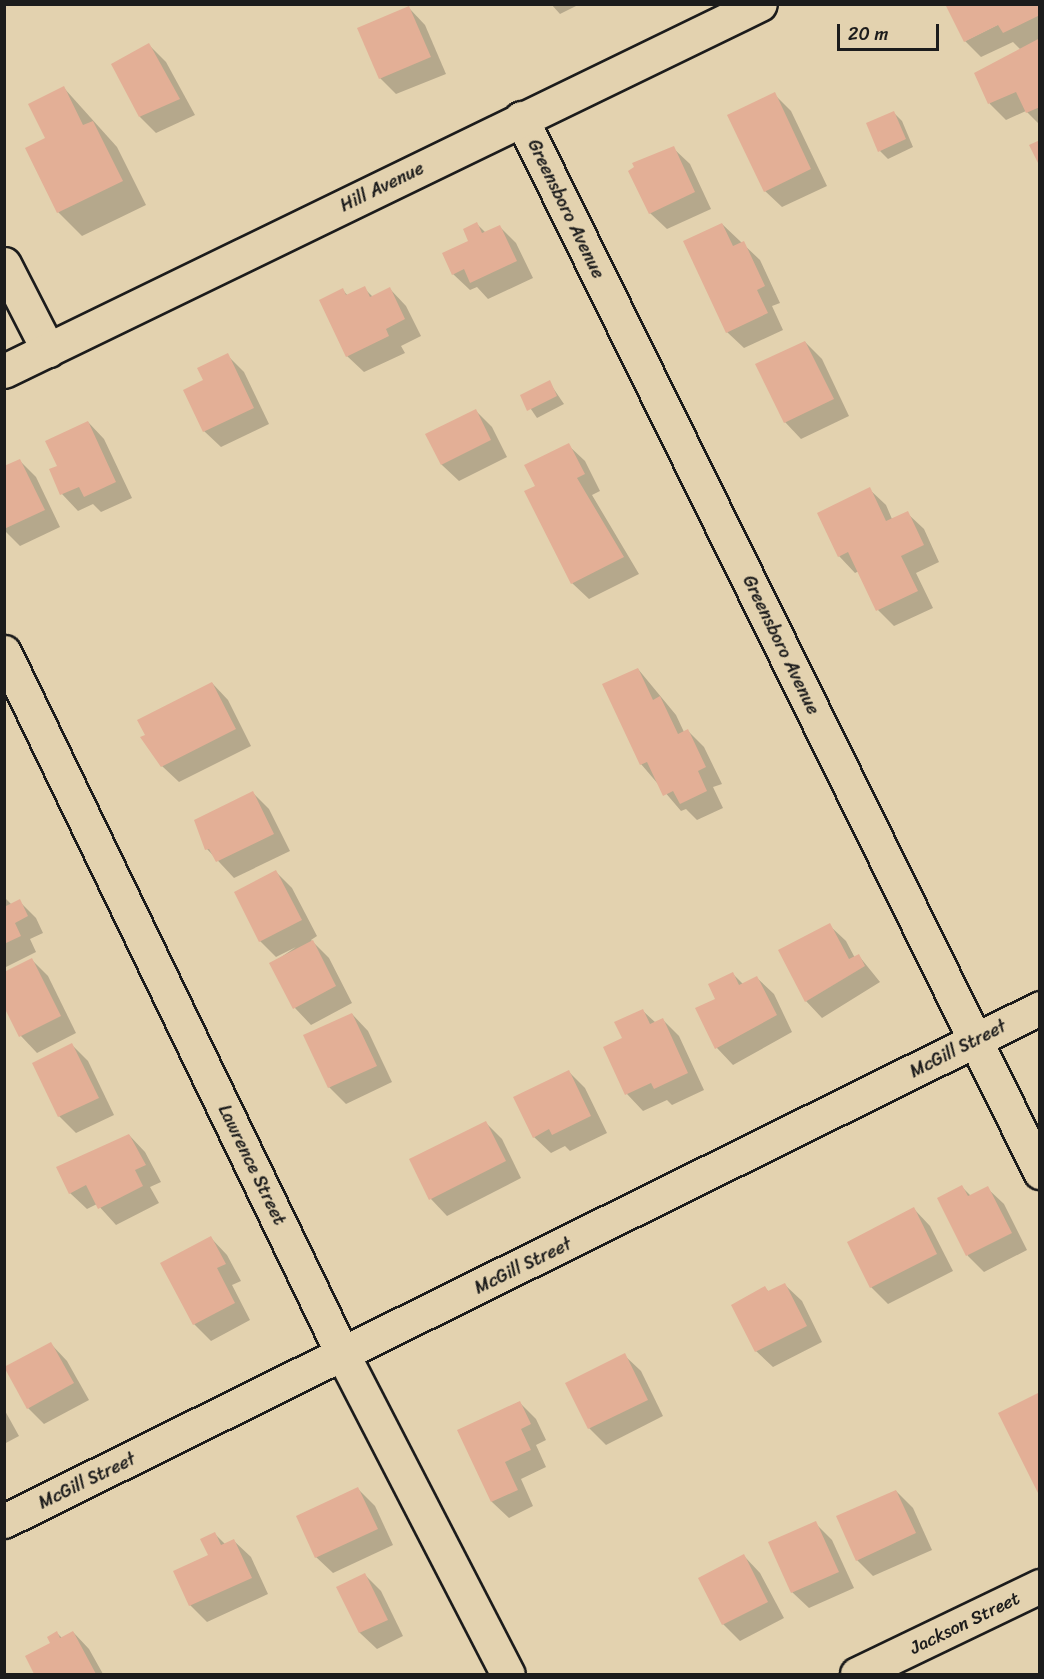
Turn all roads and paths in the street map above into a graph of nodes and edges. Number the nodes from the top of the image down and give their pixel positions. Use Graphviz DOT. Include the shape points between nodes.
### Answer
graph roads {
  1 [pos="760,4"];
  2 [pos="521,118"];
  3 [pos="4,264"];
  4 [pos="48,350"];
  5 [pos="4,371"];
  6 [pos="4,652"];
  7 [pos="1040,1008"];
  8 [pos="976,1040"];
  9 [pos="1040,1172"];
  10 [pos="343,1355"];
  11 [pos="4,1521"];
  12 [pos="1040,1586"];
  13 [pos="508,1674"];
  14 [pos="857,1674"];
  1 -- 2 [label="street, Hill Avenue"];
  2 -- 4 [label="street, Hill Avenue"];
  2 -- 8 [label="street, Greensboro Avenue"];
  3 -- 4 [label="street"];
  4 -- 5 [label="street, Hill Avenue"];
  6 -- 10 [label="street, Lawrence Street"];
  7 -- 8 [label="street, McGill Street"];
  8 -- 9 [label="street, Greensboro Avenue"];
  8 -- 10 [label="street, McGill Street"];
  10 -- 11 [label="street, McGill Street"];
  10 -- 13 [label="street, Lawrence Street"];
  12 -- 14 [label="street, Jackson Street"];
}
